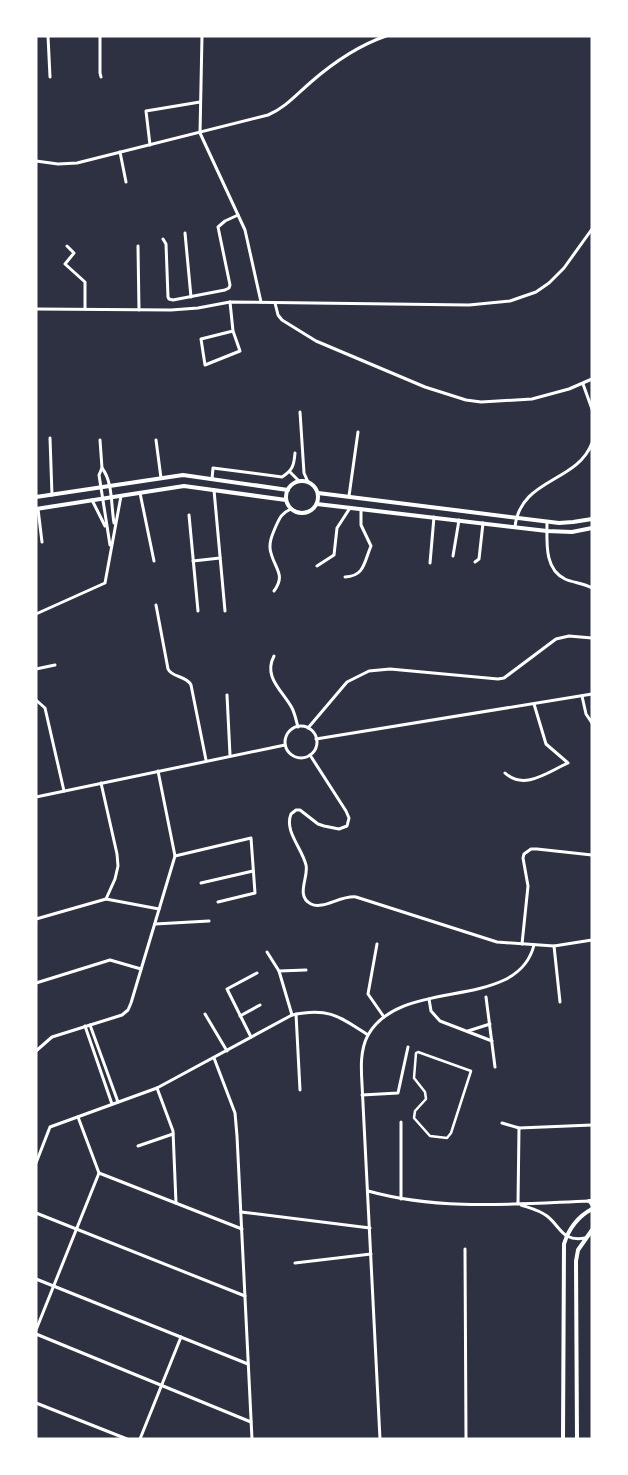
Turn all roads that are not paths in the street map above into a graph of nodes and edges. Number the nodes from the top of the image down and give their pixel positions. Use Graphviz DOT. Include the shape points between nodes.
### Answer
graph roads {
  1 [pos="48,36"];
  2 [pos="100,36"];
  3 [pos="202,36"];
  4 [pos="386,36"];
  5 [pos="102,76"];
  6 [pos="50,77"];
  7 [pos="200,102"];
  8 [pos="200,133"];
  9 [pos="150,145"];
  10 [pos="120,152"];
  11 [pos="36,161"];
  12 [pos="126,182"];
  13 [pos="238,215"];
  14 [pos="592,229"];
  15 [pos="185,233"];
  16 [pos="164,239"];
  17 [pos="67,246"];
  18 [pos="138,246"];
  19 [pos="191,297"];
  20 [pos="230,302"];
  21 [pos="261,302"];
  22 [pos="275,304"];
  23 [pos="36,308"];
  24 [pos="85,309"];
  25 [pos="139,310"];
  26 [pos="233,331"];
  27 [pos="592,379"];
  28 [pos="583,384"];
  29 [pos="592,409"];
  30 [pos="300,412"];
  31 [pos="358,432"];
  32 [pos="50,438"];
  33 [pos="100,440"];
  34 [pos="156,440"];
  35 [pos="592,443"];
  36 [pos="295,453"];
  37 [pos="102,468"];
  38 [pos="290,472"];
  39 [pos="160,478"];
  40 [pos="212,479"];
  41 [pos="299,481"];
  42 [pos="308,482"];
  43 [pos="109,486"];
  44 [pos="100,487"];
  45 [pos="214,489"];
  46 [pos="288,490"];
  47 [pos="140,492"];
  48 [pos="318,493"];
  49 [pos="52,495"];
  50 [pos="121,495"];
  51 [pos="349,496"];
  52 [pos="111,497"];
  53 [pos="36,498"];
  54 [pos="102,498"];
  55 [pos="92,500"];
  56 [pos="286,500"];
  57 [pos="317,504"];
  58 [pos="351,508"];
  59 [pos="37,509"];
  60 [pos="291,509"];
  61 [pos="361,509"];
  62 [pos="189,515"];
  63 [pos="434,517"];
  64 [pos="516,518"];
  65 [pos="592,519"];
  66 [pos="459,520"];
  67 [pos="547,522"];
  68 [pos="483,523"];
  69 [pos="115,526"];
  70 [pos="515,527"];
  71 [pos="592,528"];
  72 [pos="107,529"];
  73 [pos="547,531"];
  74 [pos="42,542"];
  75 [pos="110,548"];
  76 [pos="453,556"];
  77 [pos="220,558"];
  78 [pos="154,561"];
  79 [pos="193,561"];
  80 [pos="475,562"];
  81 [pos="430,563"];
  82 [pos="317,566"];
  83 [pos="345,577"];
  84 [pos="592,588"];
  85 [pos="274,591"];
  86 [pos="156,605"];
  87 [pos="198,611"];
  88 [pos="225,611"];
  89 [pos="36,614"];
  90 [pos="592,638"];
  91 [pos="274,656"];
  92 [pos="55,665"];
  93 [pos="36,669"];
  94 [pos="592,694"];
  95 [pos="227,695"];
  96 [pos="582,696"];
  97 [pos="36,700"];
  98 [pos="534,704"];
  99 [pos="592,724"];
  100 [pos="298,727"];
  101 [pos="308,728"];
  102 [pos="316,739"];
  103 [pos="285,745"];
  104 [pos="230,755"];
  105 [pos="310,755"];
  106 [pos="206,760"];
  107 [pos="158,771"];
  108 [pos="505,773"];
  109 [pos="101,783"];
  110 [pos="64,791"];
  111 [pos="36,797"];
  112 [pos="592,855"];
  113 [pos="175,856"];
  114 [pos="253,871"];
  115 [pos="201,883"];
  116 [pos="106,899"];
  117 [pos="218,902"];
  118 [pos="159,910"];
  119 [pos="36,919"];
  120 [pos="208,921"];
  121 [pos="155,924"];
  122 [pos="592,940"];
  123 [pos="377,944"];
  124 [pos="522,944"];
  125 [pos="534,945"];
  126 [pos="554,946"];
  127 [pos="267,952"];
  128 [pos="141,969"];
  129 [pos="306,970"];
  130 [pos="279,971"];
  131 [pos="257,973"];
  132 [pos="36,983"];
  133 [pos="486,997"];
  134 [pos="428,999"];
  135 [pos="560,1002"];
  136 [pos="260,1005"];
  137 [pos="205,1014"];
  138 [pos="294,1015"];
  139 [pos="240,1016"];
  140 [pos="384,1017"];
  141 [pos="490,1024"];
  142 [pos="90,1025"];
  143 [pos="85,1026"];
  144 [pos="468,1031"];
  145 [pos="368,1035"];
  146 [pos="251,1038"];
  147 [pos="492,1040"];
  148 [pos="408,1047"];
  149 [pos="36,1051"];
  150 [pos="227,1051"];
  151 [pos="418,1052"];
  152 [pos="214,1058"];
  153 [pos="495,1067"];
  154 [pos="157,1088"];
  155 [pos="300,1090"];
  156 [pos="362,1095"];
  157 [pos="118,1102"];
  158 [pos="112,1104"];
  159 [pos="78,1117"];
  160 [pos="401,1122"];
  161 [pos="502,1123"];
  162 [pos="592,1125"];
  163 [pos="519,1128"];
  164 [pos="173,1134"];
  165 [pos="138,1146"];
  166 [pos="36,1163"];
  167 [pos="99,1173"];
  168 [pos="368,1191"];
  169 [pos="401,1199"];
  170 [pos="590,1201"];
  171 [pos="176,1203"];
  172 [pos="518,1204"];
  173 [pos="592,1207"];
  174 [pos="241,1212"];
  175 [pos="36,1213"];
  176 [pos="370,1228"];
  177 [pos="76,1229"];
  178 [pos="242,1229"];
  179 [pos="592,1230"];
  180 [pos="566,1236"];
  181 [pos="585,1238"];
  182 [pos="465,1249"];
  183 [pos="371,1254"];
  184 [pos="295,1263"];
  185 [pos="36,1279"];
  186 [pos="54,1286"];
  187 [pos="245,1296"];
  188 [pos="36,1330"];
  189 [pos="36,1334"];
  190 [pos="181,1336"];
  191 [pos="248,1364"];
  192 [pos="161,1385"];
  193 [pos="36,1403"];
  194 [pos="251,1422"];
  195 [pos="126,1439"];
  196 [pos="140,1439"];
  197 [pos="252,1439"];
  198 [pos="380,1439"];
  199 [pos="466,1439"];
  200 [pos="563,1439"];
  201 [pos="577,1439"];
  1 -- 6 [label="street"];
  2 -- 5 [label="street"];
  3 -- 7 [label="street"];
  4 -- 8 [label="street" via="338,60 276,112"];
  7 -- 8 [label="street"];
  7 -- 9 [label="street" via="146,111"];
  8 -- 9 [label="street"];
  8 -- 13 [label="street"];
  9 -- 10 [label="street"];
  10 -- 11 [label="street" via="77,163"];
  10 -- 12 [label="street"];
  13 -- 19 [label="street" via="218,227 230,285"];
  13 -- 21 [label="street" via="245,230"];
  14 -- 22 [label="street" via="549,283 536,292 510,301"];
  15 -- 19 [label="street"];
  16 -- 19 [label="street" via="169,299"];
  17 -- 24 [label="street" via="74,254 65,264 85,282"];
  18 -- 25 [label="street"];
  20 -- 21 [label="street"];
  20 -- 25 [label="street" via="186,310"];
  20 -- 26 [label="street"];
  21 -- 22 [label="street"];
  22 -- 28 [label="street" via="282,320 316,341 425,387 466,400 532,398"];
  23 -- 24 [label="street"];
  24 -- 25 [label="street"];
  26 -- 26 [label="street" via="240,351 205,365 201,339"];
  27 -- 28 [label="street"];
  28 -- 29 [label="street"];
  30 -- 42 [label="street" via="304,473"];
  31 -- 51 [label="street"];
  32 -- 49 [label="street"];
  33 -- 37 [label="street"];
  34 -- 39 [label="street"];
  35 -- 64 [label="street" via="581,461 528,497"];
  36 -- 38 [label="street"];
  37 -- 43 [label="street"];
  37 -- 44 [label="street"];
  38 -- 40 [label="street" via="282,477 213,468"];
  38 -- 41 [label="street"];
  39 -- 40 [label="street" via="183,475"];
  39 -- 43 [label="street"];
  40 -- 46 [label="street"];
  41 -- 42 [label="street"];
  41 -- 46 [label="street"];
  42 -- 48 [label="street"];
  43 -- 44 [label="street"];
  43 -- 52 [label="street"];
  44 -- 49 [label="street"];
  44 -- 54 [label="street"];
  45 -- 47 [label="street" via="184,486"];
  45 -- 56 [label="street"];
  45 -- 77 [label="street"];
  46 -- 56 [label="street"];
  47 -- 50 [label="street"];
  47 -- 78 [label="street"];
  48 -- 51 [label="street"];
  48 -- 57 [label="street"];
  49 -- 53 [label="street"];
  50 -- 52 [label="street"];
  50 -- 69 [label="street"];
  51 -- 64 [label="street"];
  52 -- 54 [label="street"];
  52 -- 69 [label="street"];
  54 -- 55 [label="street"];
  54 -- 72 [label="street"];
  55 -- 59 [label="street"];
  55 -- 72 [label="street"];
  56 -- 60 [label="street"];
  57 -- 58 [label="street"];
  57 -- 60 [label="street" via="305,513"];
  58 -- 61 [label="street"];
  58 -- 82 [label="street" via="337,528 334,555"];
  59 -- 74 [label="street"];
  60 -- 85 [label="street" via="282,514 271,536 271,553 280,578"];
  61 -- 63 [label="street"];
  61 -- 83 [label="street" via="361,525 370,546 361,572 355,577"];
  62 -- 79 [label="street"];
  63 -- 66 [label="street"];
  63 -- 81 [label="street"];
  64 -- 67 [label="street"];
  64 -- 70 [label="street"];
  65 -- 67 [label="street"];
  66 -- 68 [label="street"];
  66 -- 76 [label="street"];
  67 -- 73 [label="street"];
  68 -- 70 [label="street"];
  68 -- 80 [label="street" via="480,554"];
  69 -- 75 [label="street"];
  70 -- 73 [label="street"];
  71 -- 73 [label="street" via="572,532"];
  72 -- 75 [label="street"];
  73 -- 84 [label="street" via="551,568 565,579"];
  75 -- 89 [label="street" via="104,585"];
  77 -- 79 [label="street"];
  77 -- 88 [label="street"];
  79 -- 87 [label="street"];
  86 -- 106 [label="street" via="168,669 191,685"];
  90 -- 101 [label="street" via="569,636 556,639 504,678 498,679 390,669 369,671 347,682"];
  91 -- 100 [label="street" via="270,668 272,677 291,706"];
  92 -- 93 [label="street"];
  94 -- 96 [label="street"];
  95 -- 104 [label="street"];
  96 -- 98 [label="street"];
  96 -- 99 [label="street"];
  97 -- 110 [label="street" via="45,708"];
  98 -- 102 [label="street"];
  98 -- 108 [label="street" via="546,744 568,763 527,781 514,780"];
  100 -- 101 [label="street"];
  100 -- 103 [label="street" via="286,735"];
  101 -- 102 [label="street"];
  102 -- 105 [label="street"];
  103 -- 104 [label="street"];
  103 -- 105 [label="street" via="294,757"];
  104 -- 106 [label="street"];
  105 -- 124 [label="street" via="349,818 347,826 339,829 318,824 300,810 290,814 289,825 306,865 303,890 309,903 320,906 356,897 485,939"];
  106 -- 107 [label="street"];
  107 -- 109 [label="street"];
  107 -- 113 [label="street"];
  109 -- 110 [label="street"];
  109 -- 116 [label="street" via="118,866"];
  110 -- 111 [label="street"];
  112 -- 124 [label="street" via="537,849 526,851 523,858 528,886"];
  113 -- 114 [label="street" via="251,838"];
  113 -- 118 [label="street"];
  114 -- 115 [label="street"];
  114 -- 117 [label="street" via="254,894"];
  116 -- 118 [label="street"];
  116 -- 119 [label="street"];
  118 -- 121 [label="street"];
  120 -- 121 [label="street"];
  121 -- 128 [label="street"];
  122 -- 126 [label="street"];
  123 -- 140 [label="street" via="368,994"];
  124 -- 125 [label="street"];
  125 -- 126 [label="street"];
  125 -- 134 [label="street" via="525,964 506,979"];
  126 -- 135 [label="street"];
  127 -- 130 [label="street"];
  128 -- 132 [label="street" via="110,960"];
  128 -- 142 [label="street" via="128,1010"];
  129 -- 130 [label="street"];
  130 -- 138 [label="street"];
  131 -- 139 [label="street" via="226,989"];
  133 -- 141 [label="street"];
  134 -- 140 [label="street" via="410,1002"];
  134 -- 144 [label="street" via="430,1011 440,1021"];
  136 -- 139 [label="street"];
  137 -- 150 [label="street"];
  138 -- 145 [label="street" via="314,1012 336,1015"];
  138 -- 146 [label="street"];
  138 -- 155 [label="street"];
  139 -- 146 [label="street"];
  140 -- 145 [label="street"];
  141 -- 144 [label="street"];
  141 -- 147 [label="street"];
  142 -- 143 [label="street"];
  142 -- 157 [label="street"];
  143 -- 149 [label="street" via="52,1037"];
  143 -- 158 [label="street"];
  144 -- 147 [label="street"];
  145 -- 156 [label="street" via="361,1062"];
  146 -- 150 [label="street"];
  147 -- 153 [label="street"];
  148 -- 156 [label="street" via="398,1093"];
  150 -- 152 [label="street"];
  151 -- 151 [label="street" via="471,1071 447,1138 430,1136 414,1118 415,1111 426,1099 425,1092 414,1078"];
  152 -- 154 [label="street"];
  152 -- 174 [label="street" via="235,1113"];
  154 -- 157 [label="street"];
  154 -- 164 [label="street"];
  156 -- 168 [label="street"];
  157 -- 158 [label="street"];
  158 -- 159 [label="street"];
  159 -- 166 [label="street" via="50,1127"];
  159 -- 167 [label="street"];
  160 -- 169 [label="street"];
  161 -- 163 [label="street"];
  162 -- 163 [label="street"];
  163 -- 172 [label="street"];
  164 -- 165 [label="street"];
  164 -- 171 [label="street"];
  167 -- 171 [label="street"];
  167 -- 177 [label="street"];
  168 -- 169 [label="street"];
  168 -- 176 [label="street"];
  169 -- 172 [label="street" via="474,1206"];
  170 -- 172 [label="street"];
  170 -- 173 [label="street"];
  171 -- 178 [label="street"];
  172 -- 180 [label="street" via="546,1215"];
  173 -- 180 [label="street"];
  174 -- 176 [label="street"];
  174 -- 178 [label="street"];
  175 -- 177 [label="street"];
  176 -- 183 [label="street"];
  177 -- 186 [label="street"];
  177 -- 187 [label="street"];
  178 -- 187 [label="street"];
  179 -- 181 [label="street"];
  180 -- 181 [label="street" via="577,1240"];
  180 -- 200 [label="street" via="563,1252"];
  181 -- 201 [label="street" via="576,1261"];
  182 -- 199 [label="street"];
  183 -- 184 [label="street"];
  183 -- 198 [label="street"];
  185 -- 186 [label="street"];
  186 -- 188 [label="street"];
  186 -- 190 [label="street"];
  187 -- 191 [label="street"];
  189 -- 192 [label="street"];
  190 -- 191 [label="street"];
  190 -- 192 [label="street"];
  191 -- 194 [label="street"];
  192 -- 194 [label="street"];
  192 -- 196 [label="street"];
  193 -- 195 [label="street"];
  194 -- 197 [label="street"];
}
